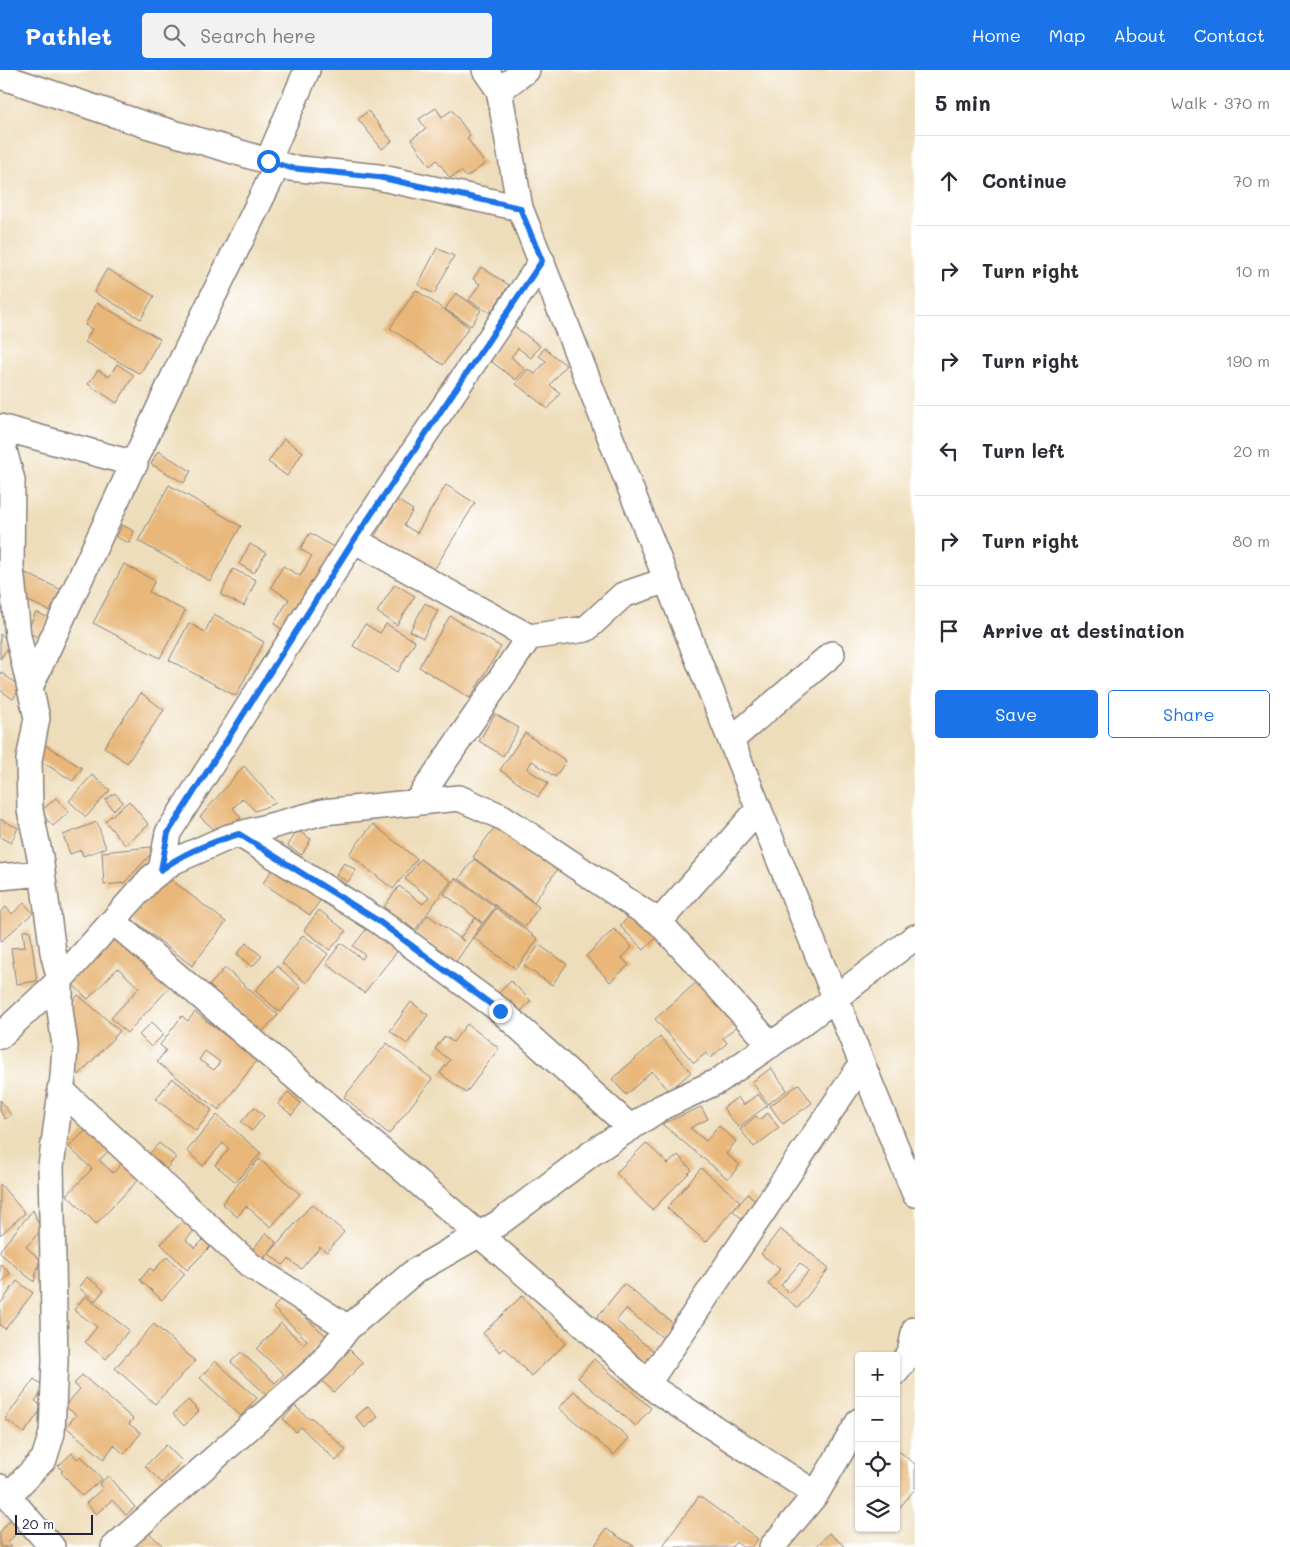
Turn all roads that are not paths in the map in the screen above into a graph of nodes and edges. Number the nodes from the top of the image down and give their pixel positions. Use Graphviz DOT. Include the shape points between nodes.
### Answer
graph roads {
  1 [pos="307,70"];
  2 [pos="485,70"];
  3 [pos="527,70"];
  4 [pos="0,76"];
  5 [pos="499,90"];
  6 [pos="273,163"];
  7 [pos="520,208"];
  8 [pos="542,261"];
  9 [pos="0,427"];
  10 [pos="0,435"];
  11 [pos="135,464"];
  12 [pos="354,540"];
  13 [pos="667,580"];
  14 [pos="528,637"];
  15 [pos="832,654"];
  16 [pos="31,685"];
  17 [pos="731,740"];
  18 [pos="416,803"];
  19 [pos="759,809"];
  20 [pos="239,834"];
  21 [pos="161,870"];
  22 [pos="42,873"];
  23 [pos="0,877"];
  24 [pos="113,921"];
  25 [pos="659,922"];
  26 [pos="915,937"];
  27 [pos="60,980"];
  28 [pos="836,999"];
  29 [pos="0,1036"];
  30 [pos="771,1045"];
  31 [pos="862,1064"];
  32 [pos="60,1090"];
  33 [pos="631,1128"];
  34 [pos="915,1194"];
  35 [pos="478,1234"];
  36 [pos="348,1328"];
  37 [pos="915,1330"];
  38 [pos="900,1367"];
  39 [pos="648,1383"];
  40 [pos="855,1428"];
  41 [pos="4,1491"];
  42 [pos="816,1494"];
  43 [pos="52,1547"];
  44 [pos="114,1547"];
  45 [pos="772,1547"];
  1 -- 6 [label="street"];
  2 -- 5 [label="street"];
  3 -- 5 [label="street"];
  4 -- 6 [label="street"];
  5 -- 7 [label="street"];
  6 -- 7 [label="street" via="291,168 378,177"];
  6 -- 11 [label="street"];
  7 -- 8 [label="street"];
  8 -- 12 [label="street"];
  8 -- 13 [label="street"];
  9 -- 11 [label="street"];
  10 -- 16 [label="street" via="12,480 11,568 18,636"];
  11 -- 16 [label="street"];
  12 -- 14 [label="street"];
  12 -- 21 [label="street" via="168,833"];
  13 -- 14 [label="street" via="624,595 586,628"];
  13 -- 17 [label="street"];
  14 -- 18 [label="street"];
  15 -- 17 [label="street"];
  16 -- 22 [label="street" via="37,718 29,760 30,810"];
  17 -- 19 [label="street"];
  18 -- 20 [label="street" via="323,812"];
  18 -- 25 [label="street" via="459,798 502,817"];
  19 -- 25 [label="street"];
  19 -- 28 [label="street"];
  20 -- 21 [label="street" via="194,851"];
  20 -- 33 [label="street" via="377,920 493,1006"];
  21 -- 24 [label="street"];
  22 -- 23 [label="street"];
  22 -- 27 [label="street"];
  24 -- 27 [label="street"];
  24 -- 35 [label="street"];
  25 -- 30 [label="street"];
  26 -- 28 [label="street"];
  27 -- 29 [label="street"];
  27 -- 32 [label="street" via="64,1046"];
  28 -- 30 [label="street"];
  28 -- 31 [label="street"];
  30 -- 33 [label="street" via="718,1081 662,1107"];
  31 -- 34 [label="street"];
  31 -- 39 [label="street"];
  32 -- 36 [label="street" via="250,1265"];
  32 -- 41 [label="street" via="51,1166 52,1433 44,1459"];
  33 -- 35 [label="street"];
  35 -- 36 [label="street" via="415,1271"];
  35 -- 39 [label="street"];
  36 -- 44 [label="street" via="320,1365"];
  37 -- 38 [label="street" via="910,1353"];
  39 -- 42 [label="street"];
  40 -- 42 [label="street"];
  41 -- 43 [label="street"];
  42 -- 45 [label="street"];
}
